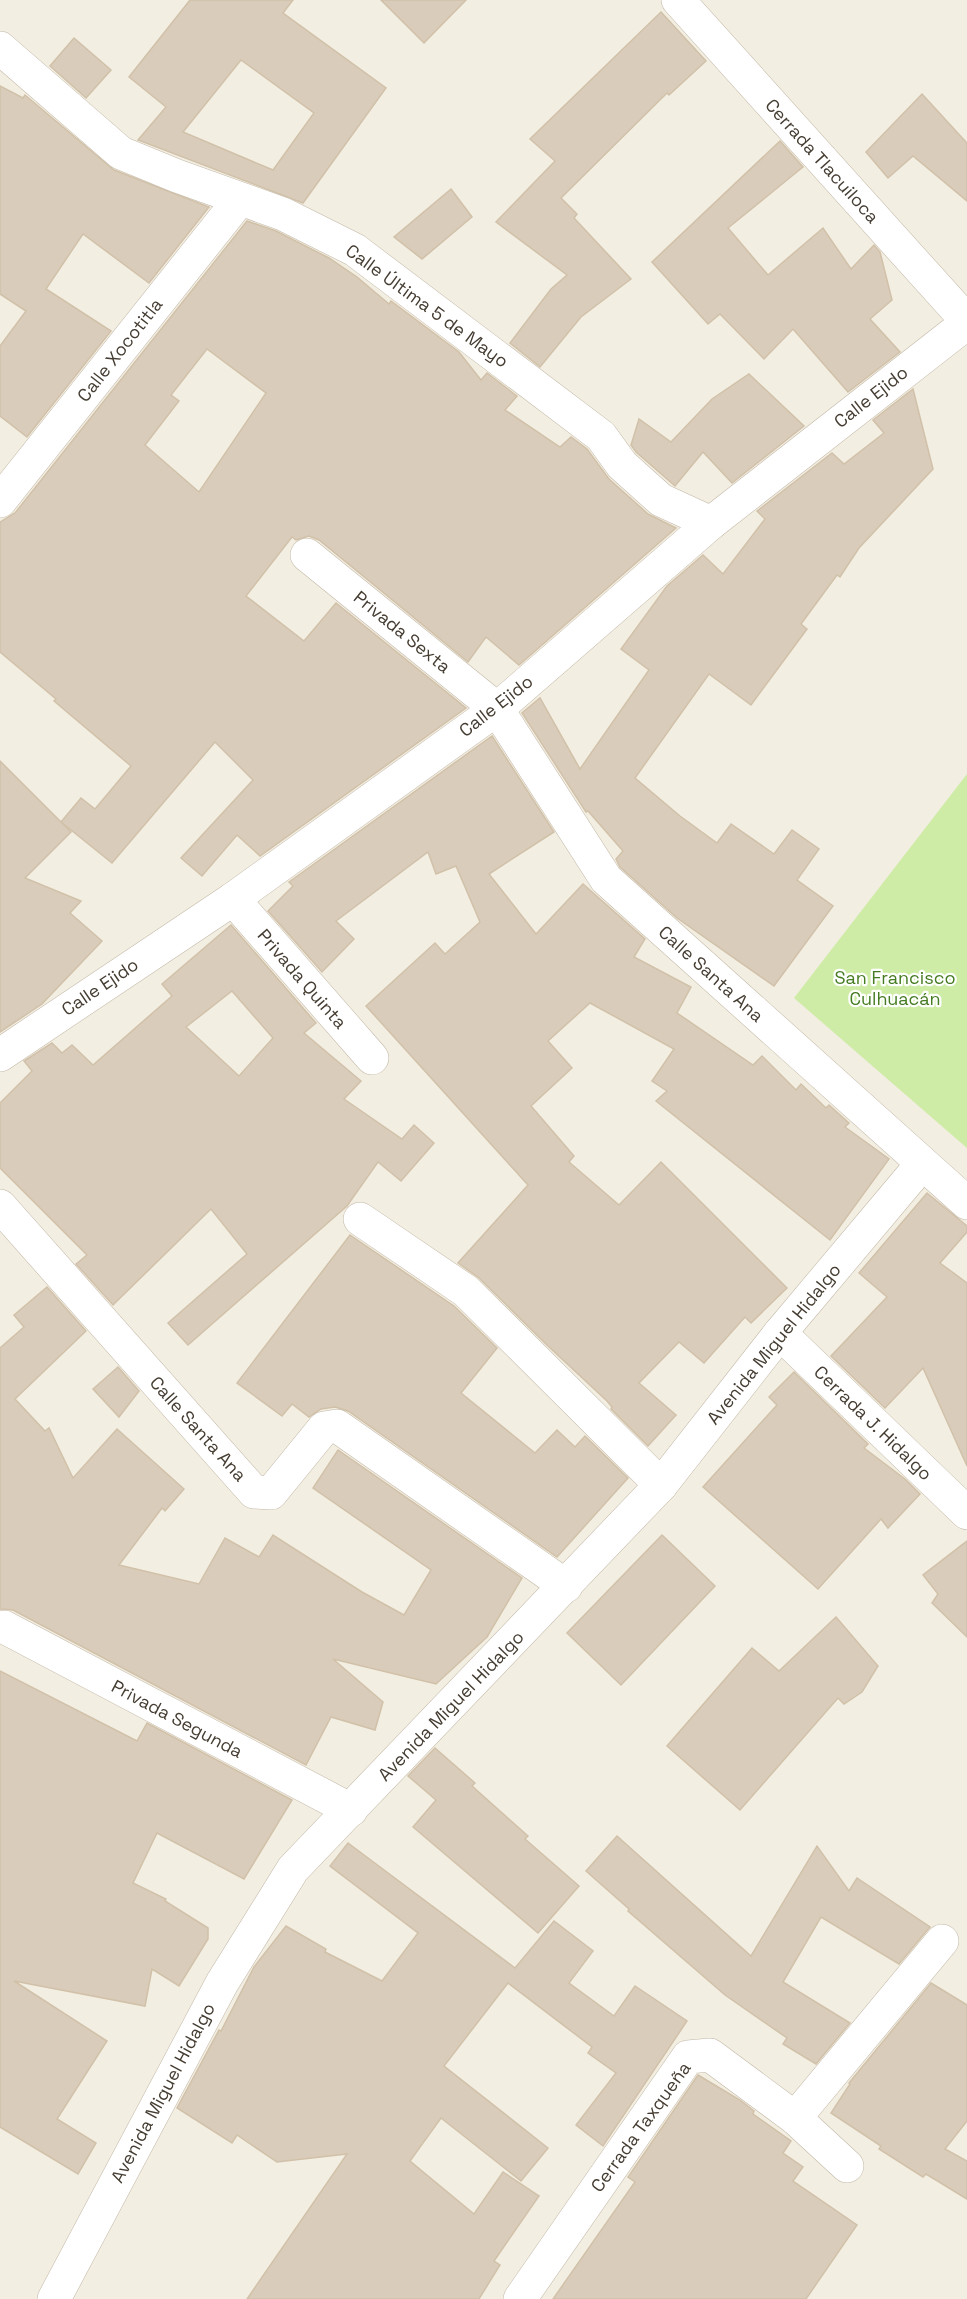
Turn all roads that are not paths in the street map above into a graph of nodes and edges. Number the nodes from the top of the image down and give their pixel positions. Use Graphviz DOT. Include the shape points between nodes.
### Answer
graph roads {
  1 [pos="678,0"];
  2 [pos="0,48"];
  3 [pos="240,199"];
  4 [pos="967,322"];
  5 [pos="0,501"];
  6 [pos="711,522"];
  7 [pos="307,555"];
  8 [pos="497,709"];
  9 [pos="233,899"];
  10 [pos="0,1055"];
  11 [pos="372,1058"];
  12 [pos="922,1164"];
  13 [pos="967,1203"];
  14 [pos="0,1206"];
  15 [pos="360,1219"];
  16 [pos="780,1333"];
  17 [pos="661,1485"];
  18 [pos="967,1513"];
  19 [pos="566,1586"];
  20 [pos="4,1628"];
  21 [pos="351,1810"];
  22 [pos="942,1941"];
  23 [pos="795,2118"];
  24 [pos="847,2166"];
  25 [pos="54,2299"];
  26 [pos="520,2299"];
  1 -- 4 [label="street, Cerrada Tlacuiloca"];
  2 -- 3 [label="street, Calle Última 5 de Mayo" via="121,153"];
  3 -- 5 [label="street, Calle Xocotitla"];
  3 -- 6 [label="street, Calle Última 5 de Mayo" via="283,214 355,250 600,436 622,465 661,501"];
  4 -- 6 [label="street, Calle Ejido"];
  6 -- 8 [label="street, Calle Ejido"];
  7 -- 8 [label="street, Privada Sexta"];
  8 -- 9 [label="street, Calle Ejido"];
  8 -- 12 [label="street, Calle Santa Ana" via="606,879"];
  9 -- 10 [label="street, Calle Ejido"];
  9 -- 11 [label="street, Privada Quinta"];
  12 -- 13 [label="street, Calle Santa Ana"];
  12 -- 16 [label="street, Avenida Miguel Hidalgo"];
  14 -- 19 [label="street, Calle Santa Ana" via="254,1492 271,1493 324,1428 337,1426"];
  15 -- 17 [label="street" via="466,1291"];
  16 -- 17 [label="street, Avenida Miguel Hidalgo"];
  16 -- 18 [label="street, Cerrada J. Hidalgo"];
  17 -- 19 [label="street, Avenida Miguel Hidalgo"];
  19 -- 21 [label="street, Avenida Miguel Hidalgo"];
  20 -- 21 [label="street, Privada Segunda"];
  21 -- 25 [label="street, Avenida Miguel Hidalgo" via="294,1869 222,1983"];
  22 -- 23 [label="street"];
  23 -- 24 [label="street, Cerrada Taxqueña"];
  23 -- 26 [label="street, Cerrada Taxqueña" via="710,2055 688,2057"];
}
